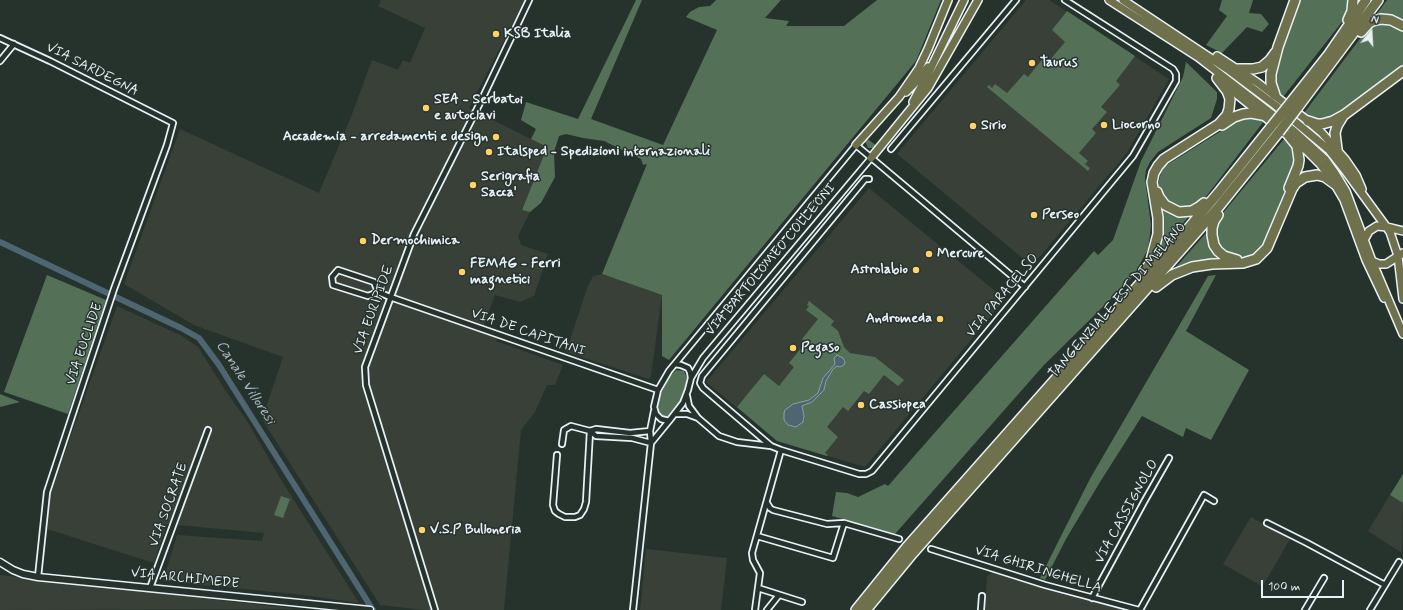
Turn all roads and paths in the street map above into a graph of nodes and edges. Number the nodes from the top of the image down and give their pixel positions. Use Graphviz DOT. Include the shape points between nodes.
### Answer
graph roads {
  1 [pos="529,0"];
  2 [pos="948,0"];
  3 [pos="964,0"];
  4 [pos="978,0"];
  5 [pos="1016,0"];
  6 [pos="1065,0"];
  7 [pos="1109,0"];
  8 [pos="1123,0"];
  9 [pos="1295,0"];
  10 [pos="1353,0"];
  11 [pos="1366,0"];
  12 [pos="1378,0"];
  13 [pos="1403,26"];
  14 [pos="1165,36"];
  15 [pos="0,38"];
  16 [pos="1183,39"];
  17 [pos="14,44"];
  18 [pos="1278,47"];
  19 [pos="939,51"];
  20 [pos="1340,52"];
  21 [pos="1329,54"];
  22 [pos="0,61"];
  23 [pos="1238,69"];
  24 [pos="1403,71"];
  25 [pos="1217,78"];
  26 [pos="1275,95"];
  27 [pos="899,96"];
  28 [pos="1295,104"];
  29 [pos="908,113"];
  30 [pos="1262,115"];
  31 [pos="1344,115"];
  32 [pos="1308,121"];
  33 [pos="173,123"];
  34 [pos="1275,130"];
  35 [pos="1289,136"];
  36 [pos="856,145"];
  37 [pos="891,149"];
  38 [pos="1337,149"];
  39 [pos="871,158"];
  40 [pos="870,179"];
  41 [pos="1239,182"];
  42 [pos="1336,185"];
  43 [pos="1219,192"];
  44 [pos="1364,196"];
  45 [pos="1387,227"];
  46 [pos="1403,231"];
  47 [pos="1364,240"];
  48 [pos="1401,254"];
  49 [pos="1372,261"];
  50 [pos="1025,287"];
  51 [pos="378,292"];
  52 [pos="390,297"];
  53 [pos="1403,299"];
  54 [pos="1116,310"];
  55 [pos="1124,316"];
  56 [pos="1403,334"];
  57 [pos="675,364"];
  58 [pos="691,378"];
  59 [pos="700,383"];
  60 [pos="658,390"];
  61 [pos="687,395"];
  62 [pos="654,407"];
  63 [pos="675,414"];
  64 [pos="698,418"];
  65 [pos="670,421"];
  66 [pos="208,430"];
  67 [pos="590,431"];
  68 [pos="650,431"];
  69 [pos="651,443"];
  70 [pos="562,444"];
  71 [pos="772,446"];
  72 [pos="782,450"];
  73 [pos="557,455"];
  74 [pos="1169,458"];
  75 [pos="1214,501"];
  76 [pos="767,503"];
  77 [pos="844,523"];
  78 [pos="1267,523"];
  79 [pos="758,536"];
  80 [pos="899,539"];
  81 [pos="931,549"];
  82 [pos="0,562"];
  83 [pos="1399,562"];
  84 [pos="38,577"];
  85 [pos="1324,578"];
  86 [pos="1385,585"];
  87 [pos="150,588"];
  88 [pos="758,588"];
  89 [pos="779,595"];
  90 [pos="982,596"];
  91 [pos="1092,598"];
  92 [pos="802,602"];
  93 [pos="305,607"];
  94 [pos="370,610"];
  95 [pos="435,610"];
  96 [pos="633,610"];
  97 [pos="755,610"];
  98 [pos="767,610"];
  99 [pos="856,610"];
  100 [pos="866,610"];
  101 [pos="981,610"];
  102 [pos="1140,610"];
  103 [pos="1305,610"];
  104 [pos="1370,610"];
  1 -- 52 [label="street, VIA EURIPIDE" via="414,234"];
  2 -- 27 [label="main road" via="921,64"];
  3 -- 19 [label="main road"];
  4 -- 29 [label="main road" via="935,78"];
  5 -- 37 [label="street"];
  6 -- 50 [label="street, VIA PARACELSO" via="1173,69 1176,81 1133,156"];
  7 -- 14 [label="main road"];
  8 -- 16 [label="main road"];
  9 -- 18 [label="highway"];
  10 -- 21 [label="highway" via="1347,23"];
  11 -- 21 [label="highway, TANGENZIALE EST DI MILANO"];
  12 -- 20 [label="highway, TANGENZIALE EST DI MILANO"];
  13 -- 20 [label="highway" via="1391,20 1373,21 1348,48"];
  14 -- 25 [label="main road"];
  14 -- 47 [label="main road" via="1198,57 1270,111 1318,152 1344,186"];
  15 -- 17 [label="street, VIA SARDEGNA"];
  16 -- 23 [label="main road"];
  16 -- 44 [label="main road" via="1252,87 1318,140"];
  17 -- 22 [label="street"];
  17 -- 33 [label="street, VIA SARDEGNA"];
  18 -- 23 [label="highway" via="1262,67"];
  18 -- 26 [label="highway" via="1270,76"];
  19 -- 27 [label="main road" via="916,82"];
  19 -- 29 [label="main road"];
  20 -- 28 [label="highway, TANGENZIALE EST DI MILANO"];
  21 -- 28 [label="highway, TANGENZIALE EST DI MILANO"];
  23 -- 26 [label="main road"];
  24 -- 31 [label="highway"];
  25 -- 30 [label="main road"];
  25 -- 54 [label="highway" via="1228,94 1228,112 1219,124 1167,157 1154,173 1152,182 1159,222 1155,249 1150,264"];
  26 -- 32 [label="main road"];
  27 -- 36 [label="main road"];
  28 -- 34 [label="highway, TANGENZIALE EST DI MILANO, bridge"];
  29 -- 39 [label="main road"];
  30 -- 35 [label="main road"];
  30 -- 43 [label="highway" via="1248,113 1230,120 1166,162 1156,178 1161,201 1179,212 1196,209 1209,196"];
  31 -- 32 [label="highway" via="1326,123"];
  31 -- 38 [label="highway" via="1335,133"];
  32 -- 38 [label="main road"];
  33 -- 84 [label="street, VIA EUCLIDE" via="114,289 47,492"];
  34 -- 41 [label="highway, TANGENZIALE EST DI MILANO"];
  34 -- 43 [label="highway, TANGENZIALE EST DI MILANO"];
  35 -- 41 [label="highway" via="1298,149 1298,164 1267,242 1256,255 1238,260 1226,257 1218,251 1212,232 1215,219 1236,193"];
  35 -- 42 [label="main road" via="1318,162"];
  36 -- 39 [label="street"];
  36 -- 57 [label="street, VIA BARTOLOMEO COLLEONI"];
  38 -- 44 [label="main road" via="1356,174"];
  39 -- 50 [label="street"];
  39 -- 58 [label="street, VIA BARTOLOMEO COLLEONI" via="703,358"];
  40 -- 59 [label="street, VIA BARTOLOMEO COLLEONI" via="865,179 702,376"];
  41 -- 55 [label="highway, TANGENZIALE EST DI MILANO"];
  42 -- 55 [label="highway" via="1319,175 1303,178 1293,186 1270,244 1259,257 1248,262 1204,265 1179,272 1162,281 1138,307"];
  42 -- 56 [label="main road" via="1366,260"];
  43 -- 54 [label="highway, TANGENZIALE EST DI MILANO"];
  44 -- 45 [label="main road"];
  45 -- 46 [label="main road"];
  45 -- 47 [label="main road" via="1372,228"];
  45 -- 48 [label="main road"];
  47 -- 49 [label="main road"];
  48 -- 49 [label="main road" via="1385,264"];
  48 -- 53 [label="main road"];
  49 -- 56 [label="main road"];
  50 -- 72 [label="street, VIA PARACELSO" via="872,471 859,474"];
  51 -- 51 [label="street" via="374,282 345,272 338,270 332,277 333,285 368,296"];
  51 -- 52 [label="street, VIA DE CAPITANI"];
  52 -- 60 [label="street, VIA DE CAPITANI"];
  52 -- 95 [label="street, VIA EURIPIDE" via="365,367 366,385"];
  54 -- 99 [label="highway, TANGENZIALE EST DI MILANO" via="911,542"];
  55 -- 100 [label="highway, TANGENZIALE EST DI MILANO" via="913,553"];
  57 -- 58 [label="street" via="688,368"];
  57 -- 60 [label="street, VIA BARTOLOMEO COLLEONI"];
  58 -- 61 [label="street, VIA BARTOLOMEO COLLEONI"];
  59 -- 71 [label="street, VIA PARACELSO" via="702,388"];
  60 -- 62 [label="street, VIA BARTOLOMEO COLLEONI"];
  61 -- 63 [label="street, VIA BARTOLOMEO COLLEONI"];
  61 -- 64 [label="street" via="689,406"];
  62 -- 65 [label="street" via="661,419"];
  62 -- 68 [label="street"];
  63 -- 64 [label="street" via="687,414"];
  63 -- 65 [label="street, VIA BARTOLOMEO COLLEONI"];
  64 -- 71 [label="street" via="724,438"];
  65 -- 69 [label="street, VIA BARTOLOMEO COLLEONI"];
  66 -- 87 [label="street, VIA SOCRATE"];
  67 -- 68 [label="street"];
  67 -- 69 [label="street" via="596,436 632,438"];
  67 -- 70 [label="street" via="571,426 564,430"];
  67 -- 73 [label="street" via="586,502 580,515 575,517 559,514 552,505"];
  68 -- 69 [label="street"];
  69 -- 96 [label="street"];
  71 -- 72 [label="street, VIA PARACELSO"];
  72 -- 76 [label="street"];
  74 -- 91 [label="street, VIA CASSIGNOLO"];
  75 -- 102 [label="street, VIA GHIRINGHELLA" via="1204,495"];
  76 -- 77 [label="street" via="773,510 826,524"];
  76 -- 79 [label="street"];
  77 -- 79 [label="street" via="833,558"];
  77 -- 80 [label="street"];
  78 -- 86 [label="street"];
  79 -- 88 [label="street" via="752,552 760,573"];
  81 -- 91 [label="street, VIA GHIRINGHELLA"];
  82 -- 84 [label="street, VIA ARCHIMEDE" via="23,574"];
  83 -- 86 [label="street"];
  84 -- 87 [label="street, VIA ARCHIMEDE"];
  85 -- 103 [label="street"];
  86 -- 104 [label="street"];
  87 -- 93 [label="street, VIA ARCHIMEDE"];
  88 -- 89 [label="street"];
  88 -- 97 [label="street"];
  89 -- 92 [label="street"];
  89 -- 98 [label="street"];
  90 -- 101 [label="street"];
  91 -- 102 [label="street, VIA GHIRINGHELLA"];
  93 -- 94 [label="street, VIA ARCHIMEDE"];
}
